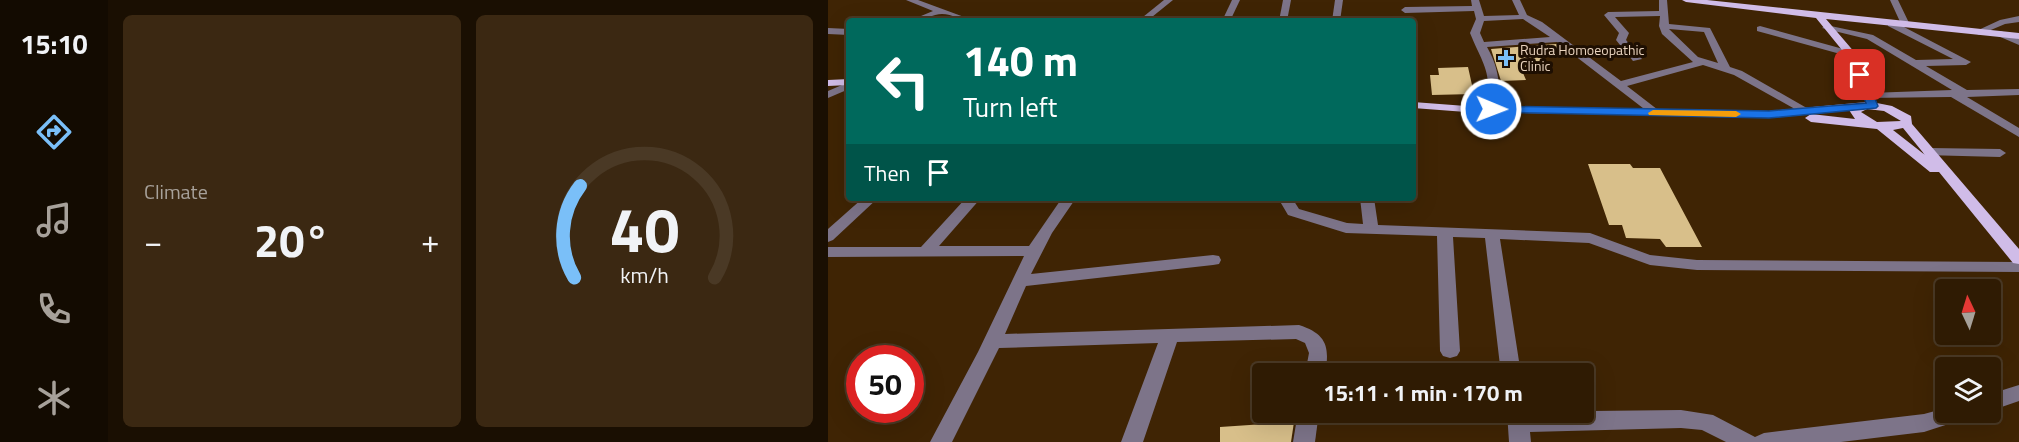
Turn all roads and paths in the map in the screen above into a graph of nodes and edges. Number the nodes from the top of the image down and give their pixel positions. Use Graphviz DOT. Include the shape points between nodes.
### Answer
graph roads {
  1 [pos="910,0"];
  2 [pos="1169,0"];
  3 [pos="1236,0"];
  4 [pos="1287,0"];
  5 [pos="1339,0"];
  6 [pos="1403,0"];
  7 [pos="1516,0"];
  8 [pos="1663,0"];
  9 [pos="1686,0"];
  10 [pos="1894,0"];
  11 [pos="1476,4"];
  12 [pos="940,10"];
  13 [pos="1405,10"];
  14 [pos="1663,13"];
  15 [pos="1523,16"];
  16 [pos="1819,16"];
  17 [pos="920,18"];
  18 [pos="963,18"];
  19 [pos="1146,18"];
  20 [pos="1227,18"];
  21 [pos="1284,18"];
  22 [pos="1336,18"];
  23 [pos="1406,18"];
  24 [pos="1480,19"];
  25 [pos="2019,19"];
  26 [pos="1891,24"];
  27 [pos="1663,26"];
  28 [pos="1906,26"];
  29 [pos="1826,28"];
  30 [pos="1760,29"];
  31 [pos="828,31"];
  32 [pos="846,32"];
  33 [pos="1979,32"];
  34 [pos="2001,34"];
  35 [pos="2019,36"];
  36 [pos="1557,39"];
  37 [pos="2019,42"];
  38 [pos="1480,45"];
  39 [pos="1851,54"];
  40 [pos="1637,58"];
  41 [pos="1700,63"];
  42 [pos="1915,63"];
  43 [pos="1726,69"];
  44 [pos="828,84"];
  45 [pos="846,84"];
  46 [pos="1618,85"];
  47 [pos="846,86"];
  48 [pos="1998,93"];
  49 [pos="2019,93"];
  50 [pos="1960,94"];
  51 [pos="828,96"];
  52 [pos="1871,101"];
  53 [pos="1416,105"];
  54 [pos="2019,105"];
  55 [pos="1860,106"];
  56 [pos="1491,109"];
  57 [pos="1806,111"];
  58 [pos="1656,113"];
  59 [pos="1769,114"];
  60 [pos="1876,124"];
  61 [pos="1906,124"];
  62 [pos="2019,133"];
  63 [pos="1929,152"];
  64 [pos="2000,153"];
  65 [pos="1959,188"];
  66 [pos="868,201"];
  67 [pos="971,201"];
  68 [pos="1066,201"];
  69 [pos="1287,201"];
  70 [pos="1367,201"];
  71 [pos="1371,229"];
  72 [pos="1445,232"];
  73 [pos="1492,234"];
  74 [pos="828,237"];
  75 [pos="926,251"];
  76 [pos="1036,251"];
  77 [pos="828,252"];
  78 [pos="2019,259"];
  79 [pos="1213,260"];
  80 [pos="2019,267"];
  81 [pos="1019,281"];
  82 [pos="1170,335"];
  83 [pos="993,341"];
  84 [pos="1450,351"];
  85 [pos="1317,363"];
  86 [pos="1510,363"];
  87 [pos="2019,393"];
  88 [pos="2001,399"];
  89 [pos="1935,420"];
  90 [pos="1307,423"];
  91 [pos="1518,426"];
  92 [pos="941,442"];
  93 [pos="1132,442"];
  94 [pos="1304,442"];
  95 [pos="1747,442"];
  96 [pos="1764,442"];
  1 -- 12 [label="street"];
  2 -- 19 [label="street"];
  3 -- 20 [label="street"];
  4 -- 21 [label="street"];
  5 -- 22 [label="street"];
  6 -- 13 [label="street"];
  7 -- 15 [label="street"];
  8 -- 14 [label="street"];
  9 -- 16 [label="main road"];
  10 -- 28 [label="street"];
  11 -- 13 [label="street"];
  11 -- 24 [label="street"];
  12 -- 17 [label="street"];
  12 -- 18 [label="street"];
  13 -- 23 [label="street"];
  14 -- 27 [label="street"];
  14 -- 40 [label="street" via="1608,15 1624,33 1621,40"];
  15 -- 24 [label="street"];
  15 -- 36 [label="street"];
  16 -- 26 [label="main road"];
  16 -- 29 [label="main road"];
  24 -- 38 [label="street" via="1475,33"];
  25 -- 33 [label="street"];
  26 -- 28 [label="main road"];
  26 -- 42 [label="street" via="1966,62"];
  27 -- 41 [label="street" via="1671,39"];
  27 -- 43 [label="street" via="1707,30"];
  28 -- 33 [label="main road"];
  29 -- 39 [label="main road"];
  29 -- 42 [label="street" via="1870,37"];
  30 -- 39 [label="street"];
  31 -- 32 [label="street"];
  33 -- 34 [label="main road"];
  34 -- 35 [label="main road"];
  34 -- 37 [label="street"];
  36 -- 38 [label="street"];
  36 -- 46 [label="street"];
  38 -- 56 [label="street" via="1494,74"];
  39 -- 52 [label="main road"];
  41 -- 43 [label="street"];
  41 -- 46 [label="street"];
  42 -- 50 [label="street"];
  43 -- 57 [label="street"];
  44 -- 45 [label="main road"];
  46 -- 58 [label="street"];
  47 -- 51 [label="street"];
  48 -- 49 [label="street"];
  48 -- 50 [label="street"];
  48 -- 54 [label="street"];
  50 -- 52 [label="street"];
  50 -- 62 [label="street"];
  52 -- 55 [label="main road"];
  52 -- 61 [label="main road" via="1900,113 1907,119"];
  53 -- 56 [label="main road"];
  55 -- 57 [label="main road"];
  55 -- 60 [label="main road" via="1854,111 1859,117"];
  56 -- 58 [label="main road"];
  57 -- 59 [label="main road"];
  58 -- 59 [label="main road"];
  59 -- 60 [label="main road"];
  60 -- 61 [label="main road"];
  60 -- 65 [label="main road"];
  61 -- 63 [label="main road"];
  63 -- 64 [label="street"];
  63 -- 65 [label="main road"];
  65 -- 78 [label="main road"];
  66 -- 74 [label="street"];
  67 -- 75 [label="street"];
  68 -- 76 [label="street"];
  69 -- 71 [label="street" via="1293,212 1310,219 1346,228"];
  70 -- 71 [label="street"];
  71 -- 72 [label="street"];
  72 -- 73 [label="street"];
  72 -- 84 [label="street"];
  73 -- 80 [label="street" via="1590,238 1646,258 1697,265"];
  73 -- 86 [label="street"];
  75 -- 76 [label="street"];
  75 -- 77 [label="street"];
  76 -- 81 [label="street"];
  79 -- 81 [label="street"];
  81 -- 83 [label="street"];
  82 -- 83 [label="street"];
  82 -- 85 [label="street" via="1299,332 1313,339 1319,353"];
  82 -- 93 [label="street"];
  83 -- 92 [label="street"];
  87 -- 88 [label="street"];
  89 -- 96 [label="street"];
  90 -- 94 [label="street"];
  91 -- 95 [label="street" via="1681,419 1706,421"];
}
